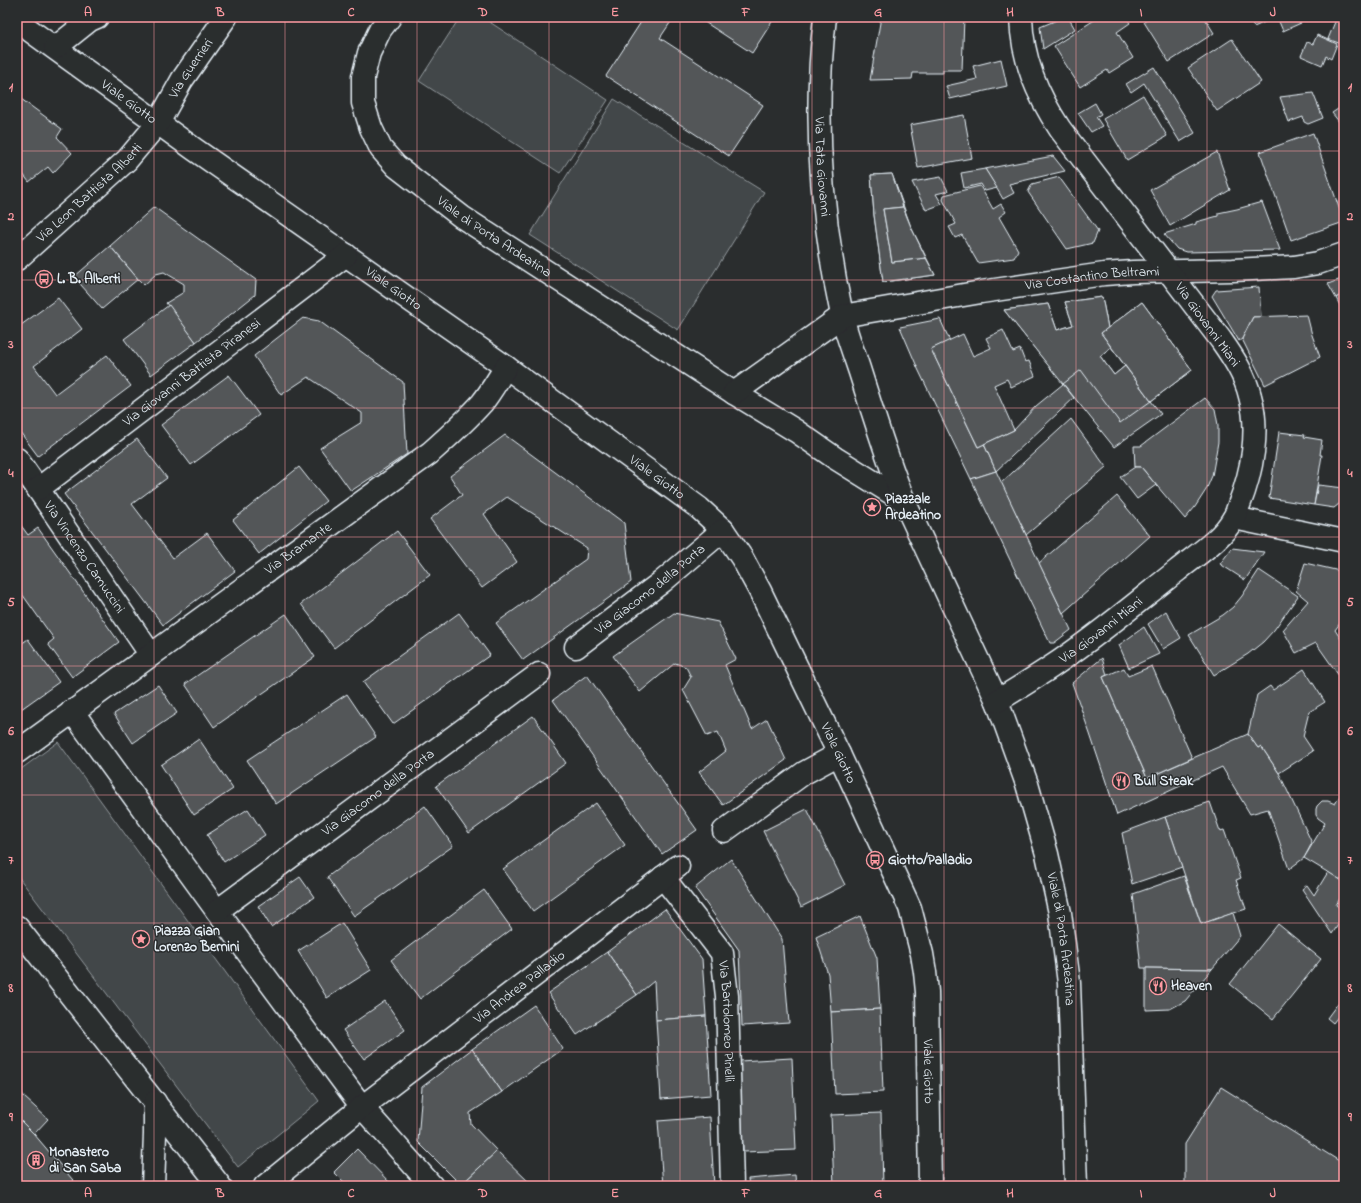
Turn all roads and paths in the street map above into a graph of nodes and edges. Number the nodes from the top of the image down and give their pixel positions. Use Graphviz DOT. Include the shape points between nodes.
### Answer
graph roads {
  1 [pos="97,17"];
  2 [pos="226,17"];
  3 [pos="390,17"];
  4 [pos="825,17"];
  5 [pos="1021,17"];
  6 [pos="17,21"];
  7 [pos="55,48"];
  8 [pos="158,123"];
  9 [pos="1344,254"];
  10 [pos="346,255"];
  11 [pos="17,259"];
  12 [pos="1167,271"];
  13 [pos="842,316"];
  14 [pos="506,367"];
  15 [pos="734,393"];
  16 [pos="17,459"];
  17 [pos="38,489"];
  18 [pos="904,501"];
  19 [pos="1234,518"];
  20 [pos="724,530"];
  21 [pos="1344,541"];
  22 [pos="576,647"];
  23 [pos="151,655"];
  24 [pos="540,674"];
  25 [pos="997,701"];
  26 [pos="72,711"];
  27 [pos="17,752"];
  28 [pos="839,754"];
  29 [pos="724,831"];
  30 [pos="671,872"];
  31 [pos="217,911"];
  32 [pos="17,927"];
  33 [pos="155,1102"];
  34 [pos="362,1108"];
  35 [pos="153,1186"];
  36 [pos="220,1186"];
  37 [pos="265,1186"];
  38 [pos="432,1186"];
  39 [pos="732,1186"];
  40 [pos="930,1186"];
  41 [pos="1076,1186"];
  1 -- 7 [label="street" via="81,26"];
  2 -- 8 [label="street, Via Guerrieri" via="182,80"];
  3 -- 15 [label="street, Viale di Porta Ardeatina" via="380,30 369,53 362,77 363,103 381,148 396,166 462,217"];
  4 -- 13 [label="street, Via Tata Giovanni" via="818,98 819,147 828,237"];
  5 -- 12 [label="street, Via Giovanni Miani" via="1029,68 1052,117"];
  6 -- 7 [label="street, Viale Giotto"];
  7 -- 8 [label="street, Viale Giotto"];
  8 -- 10 [label="street, Viale Giotto"];
  8 -- 11 [label="street, Via Leon Battista Alberti" via="127,160"];
  9 -- 12 [label="street, Via Costantino Beltrami" via="1318,263 1294,267"];
  10 -- 14 [label="street, Viale Giotto"];
  10 -- 17 [label="street, Via Giovanni Battista Piranesi"];
  12 -- 13 [label="street, Via Costantino Beltrami" via="1104,274"];
  12 -- 19 [label="street, Via Giovanni Miani" via="1236,362 1250,395 1254,421 1251,463 1244,493"];
  13 -- 15 [label="street"];
  13 -- 18 [label="street"];
  14 -- 20 [label="street, Viale Giotto" via="693,504"];
  14 -- 23 [label="street, Via Bramante" via="481,404 430,454"];
  15 -- 18 [label="street"];
  16 -- 17 [label="street, Via Vincenzo Camuccini"];
  17 -- 23 [label="street, Via Vincenzo Camuccini"];
  18 -- 25 [label="street"];
  19 -- 21 [label="street"];
  19 -- 25 [label="street, Via Giovanni Miani" via="1209,545 1126,612 1052,667"];
  20 -- 22 [label="street, Via Giacomo della Porta" via="663,581"];
  20 -- 28 [label="street, Viale Giotto" via="760,591"];
  23 -- 26 [label="street, Via Bramante"];
  24 -- 31 [label="street, Via Giacomo della Porta"];
  25 -- 41 [label="street, Viale di Porta Ardeatina" via="1029,791 1060,913 1069,983"];
  26 -- 27 [label="street"];
  26 -- 31 [label="street"];
  28 -- 29 [label="street" via="804,773"];
  28 -- 40 [label="street, Viale Giotto" via="910,908 921,948 927,992"];
  30 -- 34 [label="street, Via Andrea Palladio"];
  30 -- 39 [label="street, Via Bartolomeo Pinelli" via="722,953 727,996"];
  31 -- 34 [label="street"];
  32 -- 33 [label="street"];
  33 -- 35 [label="street"];
  33 -- 36 [label="street"];
  34 -- 37 [label="street, Via Andrea Palladio"];
  34 -- 38 [label="street"];
}
